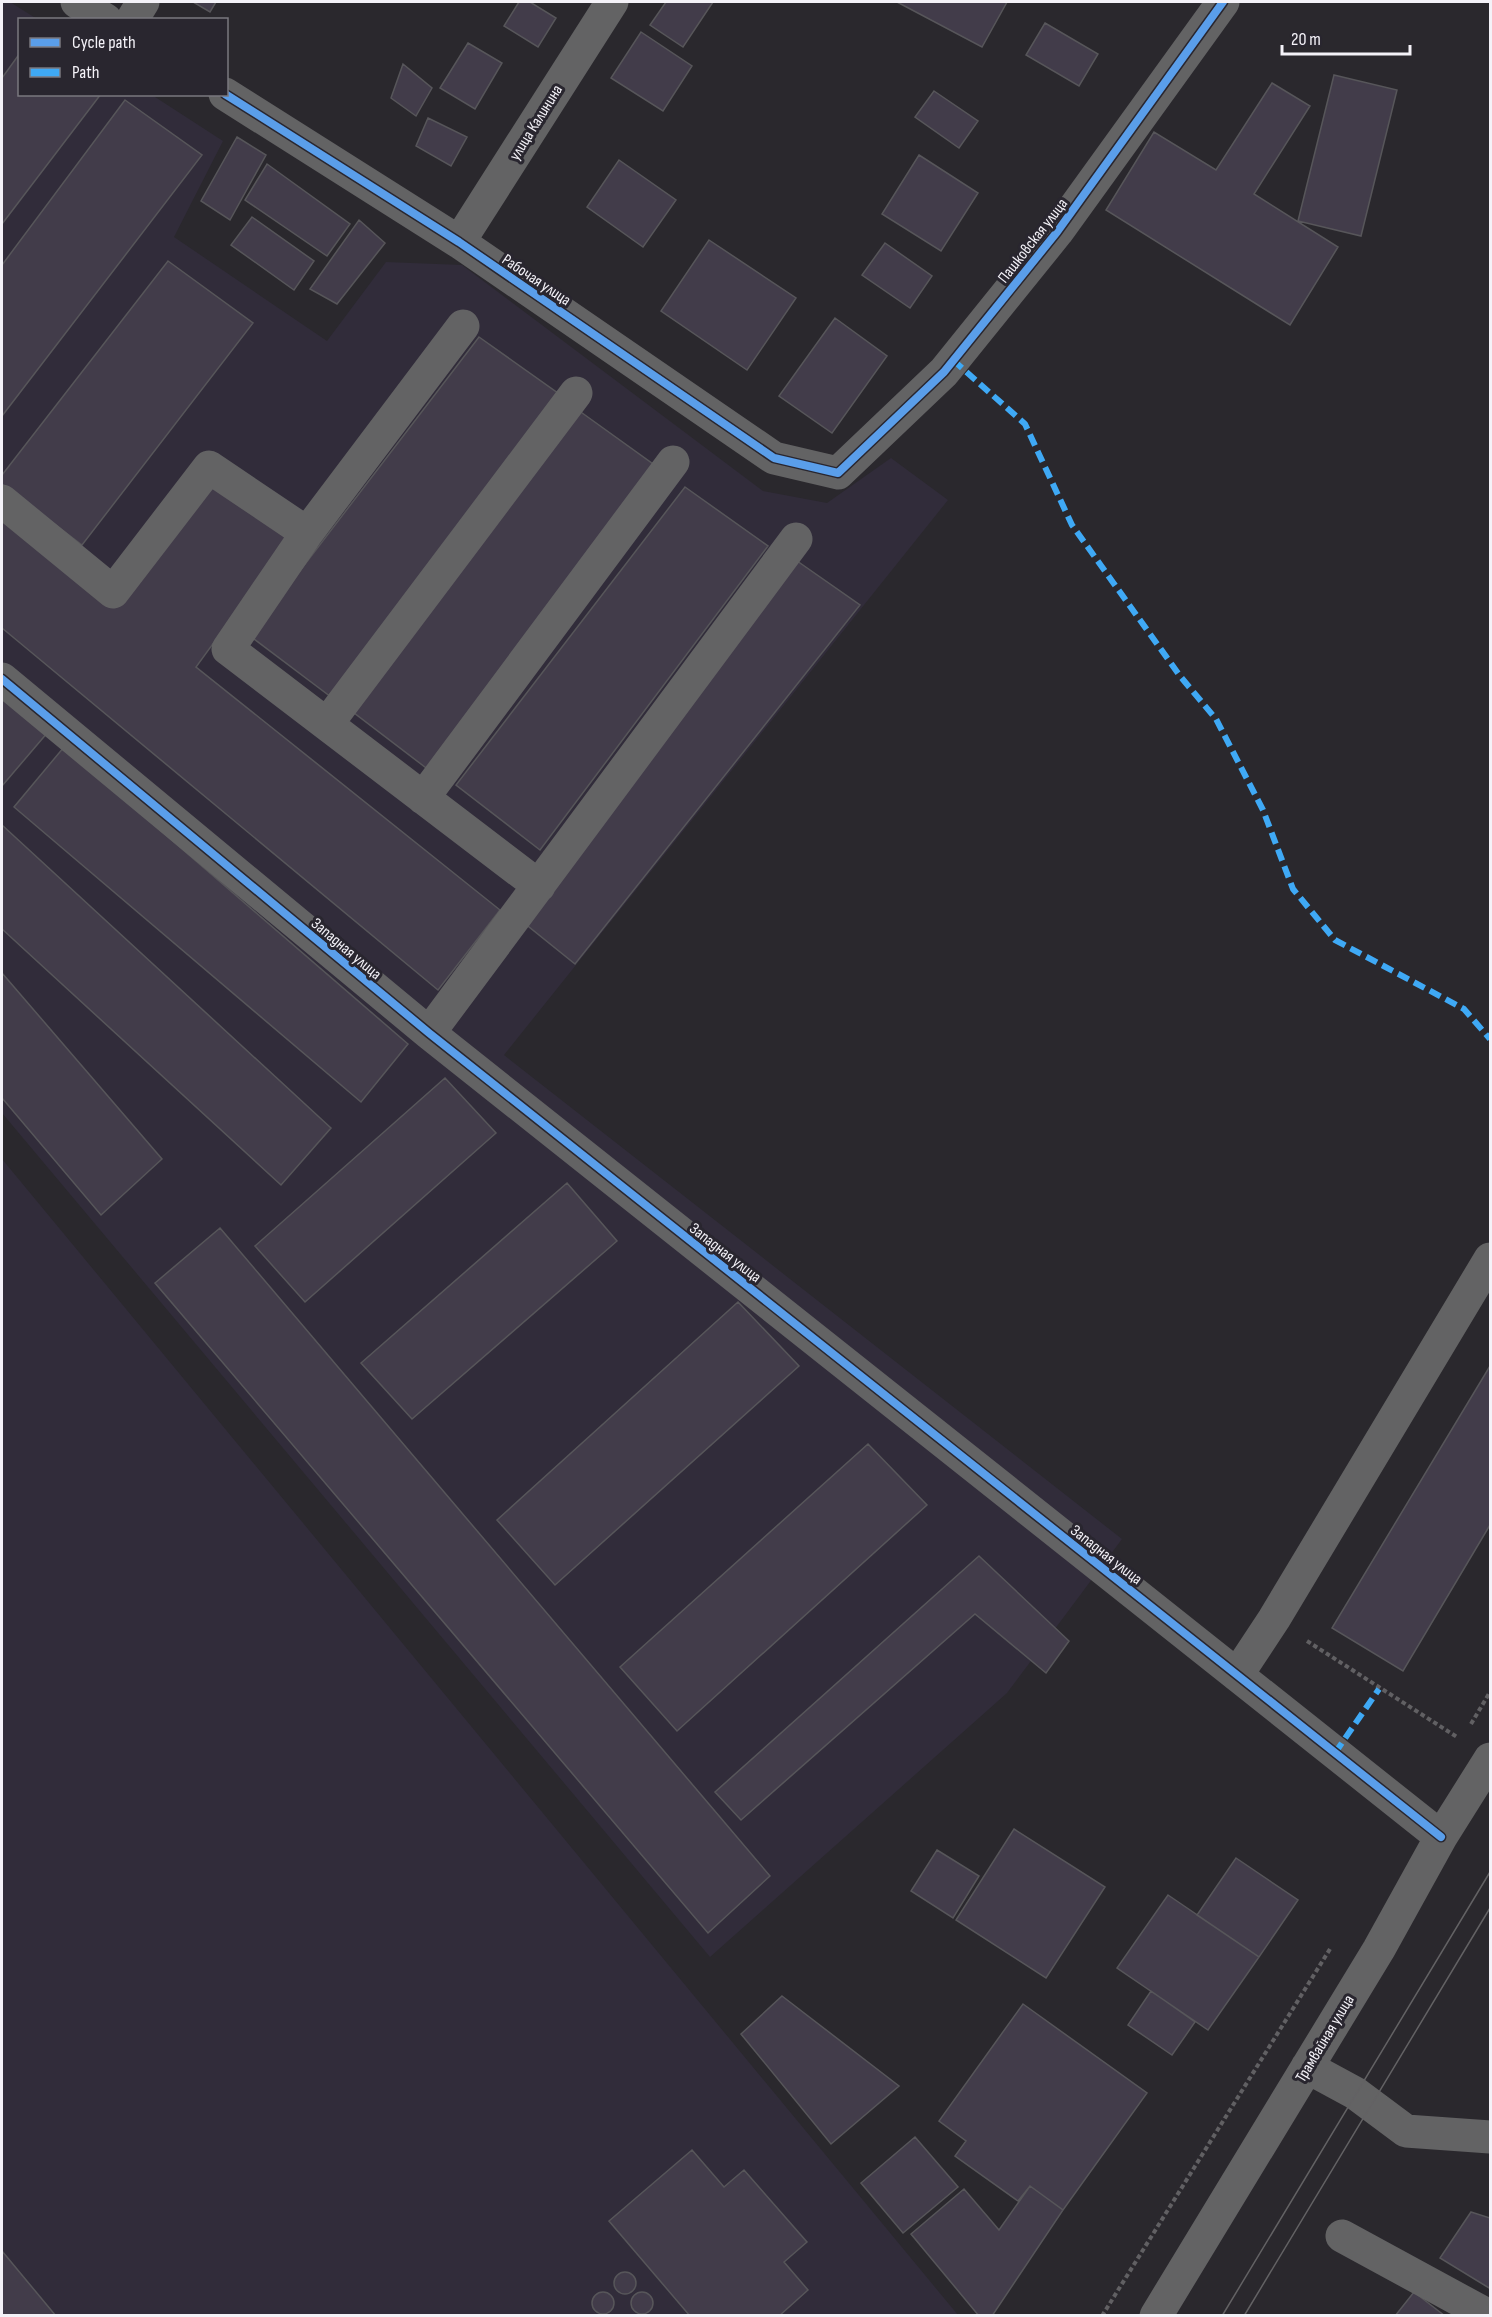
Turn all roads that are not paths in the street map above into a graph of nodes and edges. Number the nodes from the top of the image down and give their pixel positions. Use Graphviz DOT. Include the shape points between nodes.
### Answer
graph roads {
  1 [pos="77,2"];
  2 [pos="143,2"];
  3 [pos="612,2"];
  4 [pos="1223,2"];
  5 [pos="103,18"];
  6 [pos="133,18"];
  7 [pos="228,96"];
  8 [pos="459,242"];
  9 [pos="463,326"];
  10 [pos="576,393"];
  11 [pos="673,462"];
  12 [pos="838,473"];
  13 [pos="2,501"];
  14 [pos="307,532"];
  15 [pos="796,540"];
  16 [pos="2,679"];
  17 [pos="327,724"];
  18 [pos="423,798"];
  19 [pos="539,886"];
  20 [pos="429,1033"];
  21 [pos="1491,1259"];
  22 [pos="1237,1675"];
  23 [pos="1491,1759"];
  24 [pos="1441,1837"];
  25 [pos="1307,2067"];
  26 [pos="1491,2137"];
  27 [pos="1341,2236"];
  28 [pos="1156,2316"];
  29 [pos="1489,2316"];
  1 -- 5 [label="street"];
  2 -- 6 [label="street"];
  3 -- 8 [label="street, улица Калинина"];
  4 -- 12 [label="street, Пашковская улица" via="1057,232 944,372"];
  7 -- 8 [label="street, Рабочая улица"];
  8 -- 12 [label="street, Рабочая улица" via="774,458"];
  9 -- 14 [label="street"];
  10 -- 17 [label="street"];
  11 -- 18 [label="street"];
  13 -- 14 [label="street" via="112,592 209,467"];
  14 -- 17 [label="street" via="228,649"];
  15 -- 19 [label="street"];
  16 -- 20 [label="street, Западная улица"];
  17 -- 18 [label="street"];
  18 -- 19 [label="street"];
  19 -- 20 [label="street"];
  20 -- 22 [label="street, Западная улица"];
  21 -- 22 [label="street"];
  22 -- 24 [label="street, Западная улица"];
  23 -- 24 [label="street, Трамвайная улица"];
  24 -- 25 [label="street, Трамвайная улица"];
  25 -- 26 [label="street" via="1363,2098 1406,2132"];
  25 -- 28 [label="street, Трамвайная улица"];
  27 -- 29 [label="street"];
}
